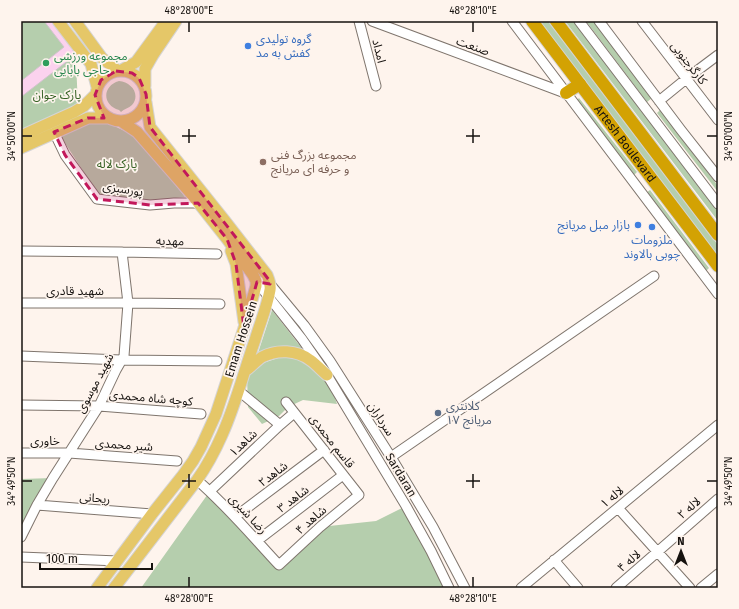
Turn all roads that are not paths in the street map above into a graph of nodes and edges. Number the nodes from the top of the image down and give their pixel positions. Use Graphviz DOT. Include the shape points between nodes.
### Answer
graph roads {
  1 [pos="58,21"];
  2 [pos="75,21"];
  3 [pos="166,21"];
  4 [pos="176,21"];
  5 [pos="359,21"];
  6 [pos="372,21"];
  7 [pos="512,21"];
  8 [pos="532,21"];
  9 [pos="556,21"];
  10 [pos="580,21"];
  11 [pos="599,21"];
  12 [pos="642,21"];
  13 [pos="718,55"];
  14 [pos="119,71"];
  15 [pos="686,79"];
  16 [pos="580,84"];
  17 [pos="376,86"];
  18 [pos="145,89"];
  19 [pos="96,91"];
  20 [pos="566,93"];
  21 [pos="659,101"];
  22 [pos="146,102"];
  23 [pos="109,118"];
  24 [pos="718,120"];
  25 [pos="122,122"];
  26 [pos="54,132"];
  27 [pos="21,136"];
  28 [pos="21,148"];
  29 [pos="718,177"];
  30 [pos="198,203"];
  31 [pos="718,204"];
  32 [pos="718,235"];
  33 [pos="227,239"];
  34 [pos="21,251"];
  35 [pos="122,252"];
  36 [pos="217,254"];
  37 [pos="718,266"];
  38 [pos="654,276"];
  39 [pos="256,281"];
  40 [pos="270,284"];
  41 [pos="718,294"];
  42 [pos="268,297"];
  43 [pos="21,302"];
  44 [pos="128,302"];
  45 [pos="220,304"];
  46 [pos="244,328"];
  47 [pos="21,356"];
  48 [pos="121,360"];
  49 [pos="217,361"];
  50 [pos="245,372"];
  51 [pos="327,375"];
  52 [pos="238,391"];
  53 [pos="286,402"];
  54 [pos="21,405"];
  55 [pos="99,406"];
  56 [pos="294,413"];
  57 [pos="201,414"];
  58 [pos="718,424"];
  59 [pos="280,425"];
  60 [pos="324,450"];
  61 [pos="21,453"];
  62 [pos="69,453"];
  63 [pos="391,457"];
  64 [pos="177,461"];
  65 [pos="343,476"];
  66 [pos="197,480"];
  67 [pos="210,492"];
  68 [pos="359,495"];
  69 [pos="718,499"];
  70 [pos="37,505"];
  71 [pos="618,508"];
  72 [pos="152,514"];
  73 [pos="235,517"];
  74 [pos="21,537"];
  75 [pos="257,541"];
  76 [pos="657,552"];
  77 [pos="21,557"];
  78 [pos="554,560"];
  79 [pos="118,561"];
  80 [pos="279,565"];
  81 [pos="718,574"];
  82 [pos="97,588"];
  83 [pos="114,588"];
  84 [pos="449,588"];
  85 [pos="465,588"];
  86 [pos="521,588"];
  87 [pos="578,588"];
  88 [pos="616,588"];
  89 [pos="690,588"];
  90 [pos="701,588"];
  1 -- 19 [label="main road" via="91,64"];
  2 -- 14 [label="main road" via="102,58"];
  3 -- 14 [label="main road" via="136,62"];
  4 -- 18 [label="main road" via="145,69"];
  5 -- 17 [label="street, امداد"];
  6 -- 20 [label="street, صنعت"];
  7 -- 20 [label="street"];
  8 -- 16 [label="highway, Artesh Boulevard"];
  9 -- 32 [label="highway, Artesh Boulevard"];
  10 -- 31 [label="street"];
  11 -- 21 [label="street"];
  12 -- 15 [label="street, کارگرجنوبی"];
  13 -- 15 [label="street"];
  14 -- 18 [label="main road" via="132,73 139,78"];
  14 -- 19 [label="main road" via="108,74 101,80"];
  15 -- 21 [label="street"];
  15 -- 24 [label="street, کارگرجنوبی"];
  16 -- 20 [label="highway"];
  16 -- 37 [label="highway, Artesh Boulevard"];
  18 -- 22 [label="main road"];
  19 -- 23 [label="main road" via="96,103 100,111"];
  19 -- 27 [label="main road" via="84,106"];
  20 -- 41 [label="street"];
  21 -- 29 [label="street"];
  22 -- 25 [label="main road" via="137,116"];
  22 -- 40 [label="main road" via="150,127 225,220 267,275"];
  23 -- 25 [label="main road"];
  23 -- 26 [label="main road" via="88,118"];
  25 -- 30 [label="main road" via="137,132"];
  26 -- 28 [label="main road"];
  26 -- 30 [label="street, پورسبزی" via="65,155 97,199 150,205"];
  30 -- 33 [label="main road"];
  33 -- 39 [label="main road"];
  33 -- 46 [label="main road" via="236,264"];
  34 -- 35 [label="street"];
  35 -- 36 [label="street, مهدیه"];
  35 -- 44 [label="street, شهید موسوی"];
  38 -- 63 [label="street"];
  39 -- 40 [label="street"];
  39 -- 42 [label="street, Sardaran"];
  39 -- 46 [label="main road, Emam Hossein"];
  40 -- 42 [label="main road, Emam Hossein"];
  40 -- 63 [label="street, سرداران" via="330,361"];
  42 -- 50 [label="main road, Emam Hossein"];
  42 -- 51 [label="street, Sardaran"];
  43 -- 44 [label="street, شهید قادری"];
  44 -- 45 [label="street, شهید قادری"];
  44 -- 48 [label="street, شهید موسوی" via="124,356"];
  46 -- 72 [label="main road, Emam Hossein" via="216,414 201,447"];
  47 -- 48 [label="street"];
  48 -- 49 [label="street"];
  48 -- 55 [label="street, شهید موسوی"];
  50 -- 51 [label="main road" via="268,354 289,352 311,360"];
  50 -- 52 [label="main road, Emam Hossein"];
  51 -- 84 [label="street, Sardaran" via="406,506"];
  52 -- 59 [label="street"];
  52 -- 66 [label="main road, Emam Hossein" via="223,434"];
  53 -- 56 [label="street, قاسم محمدی"];
  54 -- 55 [label="street, کوچه شاه محمدی"];
  55 -- 57 [label="street, کوچه شاه محمدی"];
  55 -- 62 [label="street, شهید موسوی"];
  56 -- 59 [label="street, شاهد۱"];
  56 -- 60 [label="street, قاسم محمدی"];
  58 -- 71 [label="street, لاله ۱"];
  59 -- 67 [label="street, شاهد۱"];
  60 -- 65 [label="street, قاسم محمدی"];
  60 -- 73 [label="street, شاهد۲"];
  61 -- 62 [label="street, خاوری"];
  62 -- 64 [label="street, شیر محمدی"];
  62 -- 70 [label="street, شهید موسوی"];
  63 -- 85 [label="street, سرداران" via="433,527"];
  65 -- 68 [label="street, قاسم محمدی"];
  65 -- 75 [label="street, شاهد ۳"];
  66 -- 67 [label="street, رضا شیری"];
  66 -- 83 [label="main road, Emam Hossein"];
  67 -- 73 [label="street, رضا شیری"];
  68 -- 80 [label="street, شاهد ۴"];
  69 -- 76 [label="street, لاله ۲"];
  70 -- 72 [label="street, ریحانی"];
  70 -- 74 [label="street, شهید موسوی"];
  71 -- 76 [label="street"];
  71 -- 78 [label="street, لاله ۱"];
  72 -- 79 [label="main road, Emam Hossein"];
  73 -- 75 [label="street, رضا شیری"];
  75 -- 80 [label="street, رضا شیری"];
  76 -- 88 [label="street, لاله ۴"];
  76 -- 89 [label="street"];
  77 -- 79 [label="street"];
  78 -- 86 [label="street, لاله ۱"];
  78 -- 87 [label="street"];
  79 -- 82 [label="main road, Emam Hossein"];
  81 -- 90 [label="street"];
}
